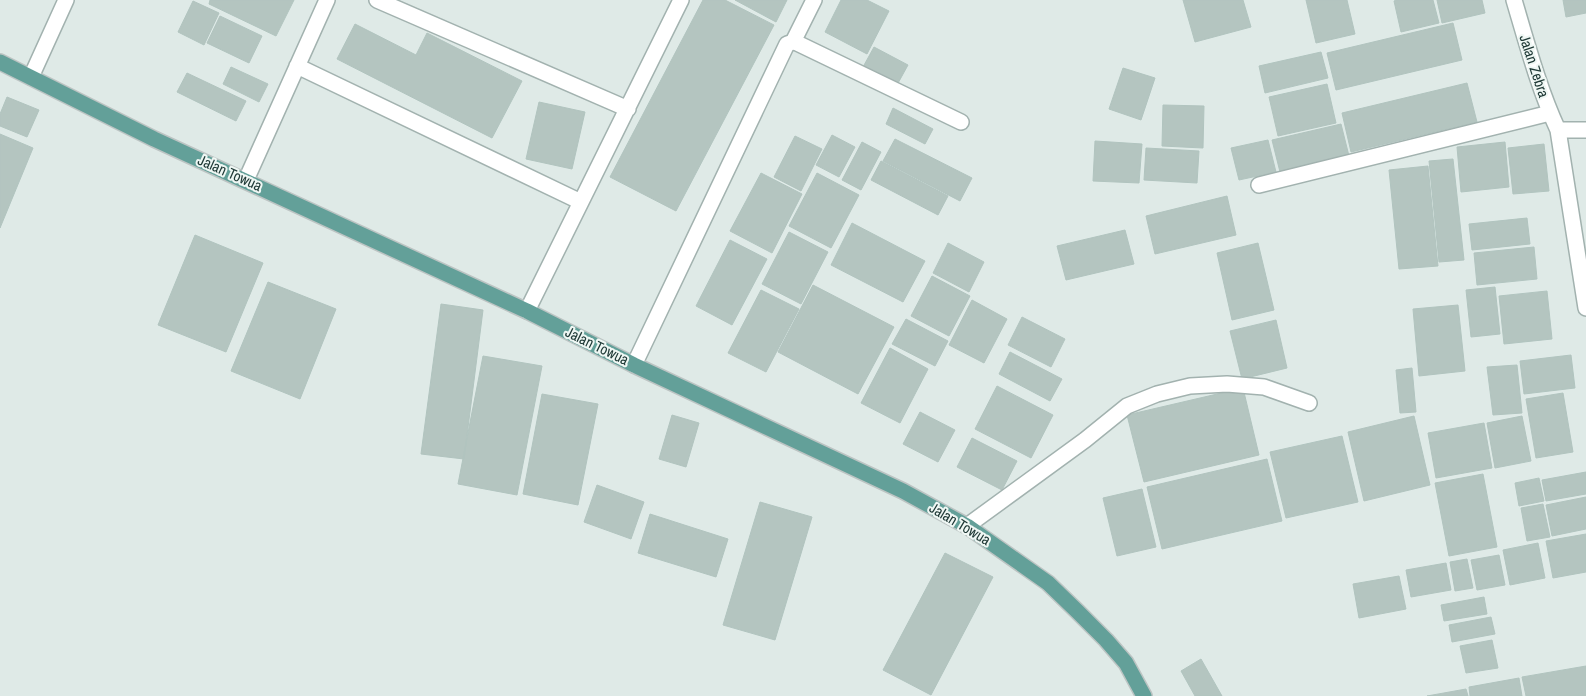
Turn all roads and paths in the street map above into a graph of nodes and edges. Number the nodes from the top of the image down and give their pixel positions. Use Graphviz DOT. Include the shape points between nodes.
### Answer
graph roads {
  1 [pos="66,0"];
  2 [pos="327,0"];
  3 [pos="377,0"];
  4 [pos="681,0"];
  5 [pos="814,0"];
  6 [pos="1514,0"];
  7 [pos="793,42"];
  8 [pos="0,62"];
  9 [pos="297,66"];
  10 [pos="31,77"];
  11 [pos="628,109"];
  12 [pos="1550,113"];
  13 [pos="961,122"];
  14 [pos="1558,130"];
  15 [pos="1586,130"];
  16 [pos="246,180"];
  17 [pos="1259,185"];
  18 [pos="581,202"];
  19 [pos="1586,308"];
  20 [pos="527,311"];
  21 [pos="634,365"];
  22 [pos="1309,403"];
  23 [pos="967,526"];
  24 [pos="1144,696"];
  1 -- 10 [label="street"];
  2 -- 9 [label="street"];
  3 -- 11 [label="street"];
  4 -- 11 [label="street"];
  5 -- 7 [label="street"];
  6 -- 12 [label="street, Jalan Zebra"];
  7 -- 13 [label="street"];
  7 -- 21 [label="street" via="787,44"];
  8 -- 10 [label="main road, Jalan Towua"];
  9 -- 16 [label="street"];
  9 -- 18 [label="street"];
  10 -- 16 [label="main road, Jalan Towua" via="154,139"];
  11 -- 18 [label="street"];
  12 -- 14 [label="street, Jalan Zebra"];
  12 -- 17 [label="street"];
  14 -- 15 [label="street"];
  14 -- 19 [label="street, Jalan Zebra"];
  16 -- 20 [label="main road, Jalan Towua"];
  18 -- 20 [label="street"];
  20 -- 21 [label="main road, Jalan Towua"];
  21 -- 23 [label="main road, Jalan Towua" via="902,491"];
  22 -- 23 [label="street" via="1264,387 1226,384 1190,386 1157,394 1127,406"];
  23 -- 24 [label="main road, Jalan Towua" via="1048,584 1078,612 1126,663"];
}
